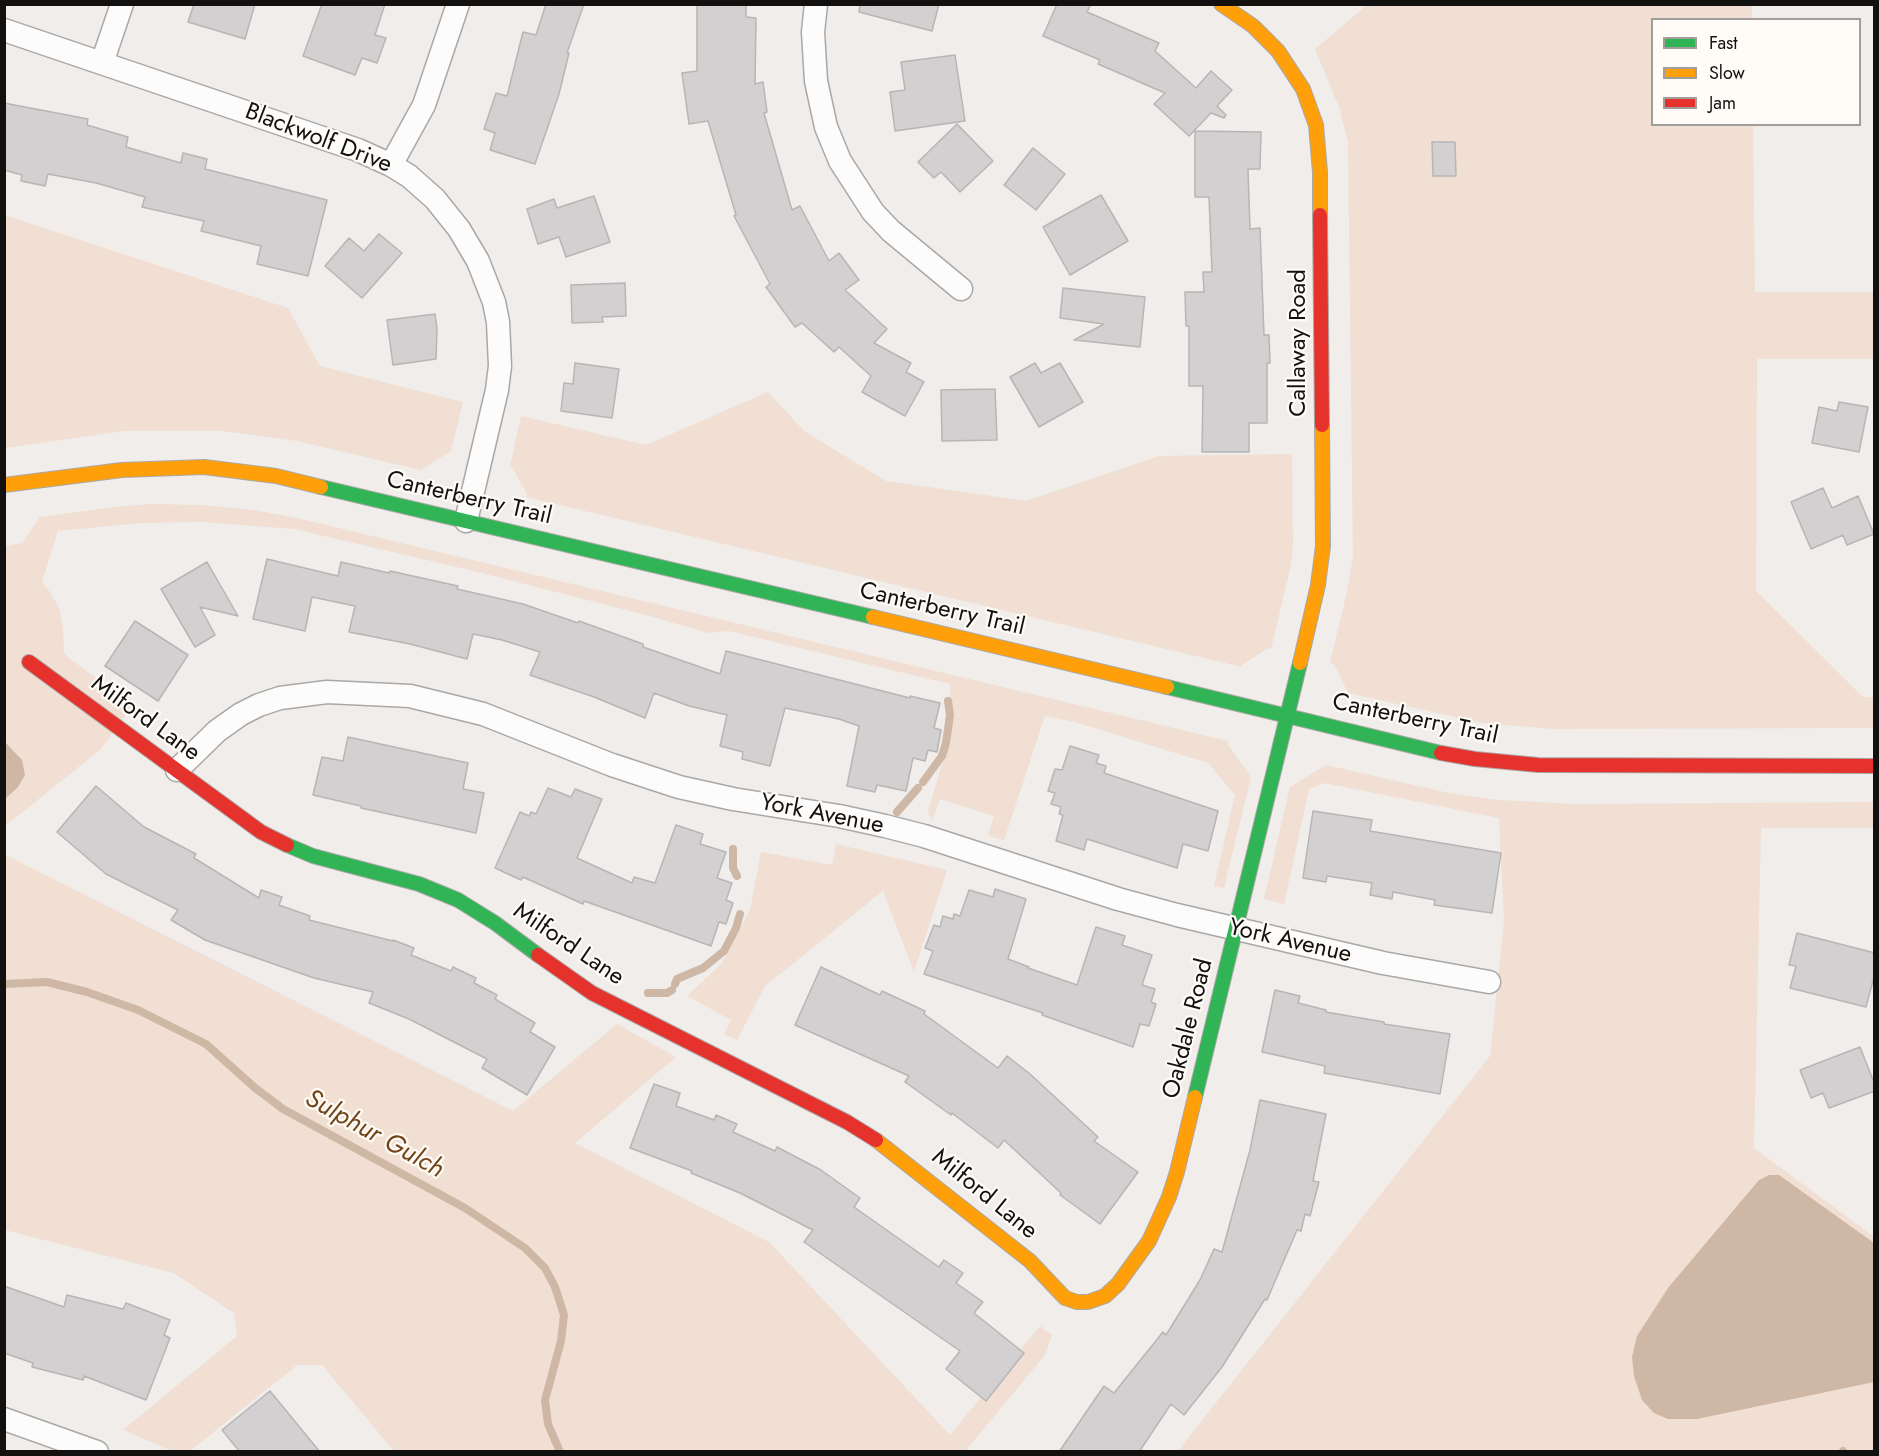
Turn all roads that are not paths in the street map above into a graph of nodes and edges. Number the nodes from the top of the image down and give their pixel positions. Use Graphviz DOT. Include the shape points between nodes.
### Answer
graph roads {
  1 [pos="122,4"];
  2 [pos="458,4"];
  3 [pos="816,4"];
  4 [pos="1221,4"];
  5 [pos="4,30"];
  6 [pos="102,63"];
  7 [pos="391,165"];
  8 [pos="961,289"];
  9 [pos="4,485"];
  10 [pos="466,520"];
  11 [pos="29,662"];
  12 [pos="1287,715"];
  13 [pos="1875,766"];
  14 [pos="177,770"];
  15 [pos="1236,929"];
  16 [pos="1489,982"];
  17 [pos="1065,1298"];
  18 [pos="4,1419"];
  19 [pos="97,1452"];
  1 -- 6 [label="street"];
  2 -- 7 [label="street" via="424,105"];
  3 -- 8 [label="street" via="816,81 826,127 840,161 873,212"];
  4 -- 12 [label="street, Callaway Road" via="1260,32 1288,65 1311,107 1318,145 1323,546 1318,585"];
  5 -- 6 [label="street, Blackwolf Drive"];
  6 -- 7 [label="street, Blackwolf Drive" via="341,143"];
  7 -- 10 [label="street, Blackwolf Drive" via="447,212 478,261 494,302 500,343 497,390"];
  9 -- 10 [label="street, Canterberry Trail" via="145,468 204,467 276,476"];
  10 -- 12 [label="street, Canterberry Trail"];
  11 -- 14 [label="street, Milford Lane"];
  12 -- 13 [label="street, Canterberry Trail" via="1434,752 1514,763"];
  12 -- 15 [label="street, Oakdale Road"];
  14 -- 15 [label="street, York Avenue" via="217,731 241,714 280,698 327,692 410,696 483,714 679,787 885,826 1118,899"];
  14 -- 17 [label="street, Milford Lane" via="243,820 296,850 419,884 458,900 592,993 865,1132 1030,1261"];
  15 -- 16 [label="street, York Avenue" via="1383,963"];
  15 -- 17 [label="street, Oakdale Road" via="1177,1172 1159,1220 1110,1293 1088,1302"];
  18 -- 19 [label="street"];
}
